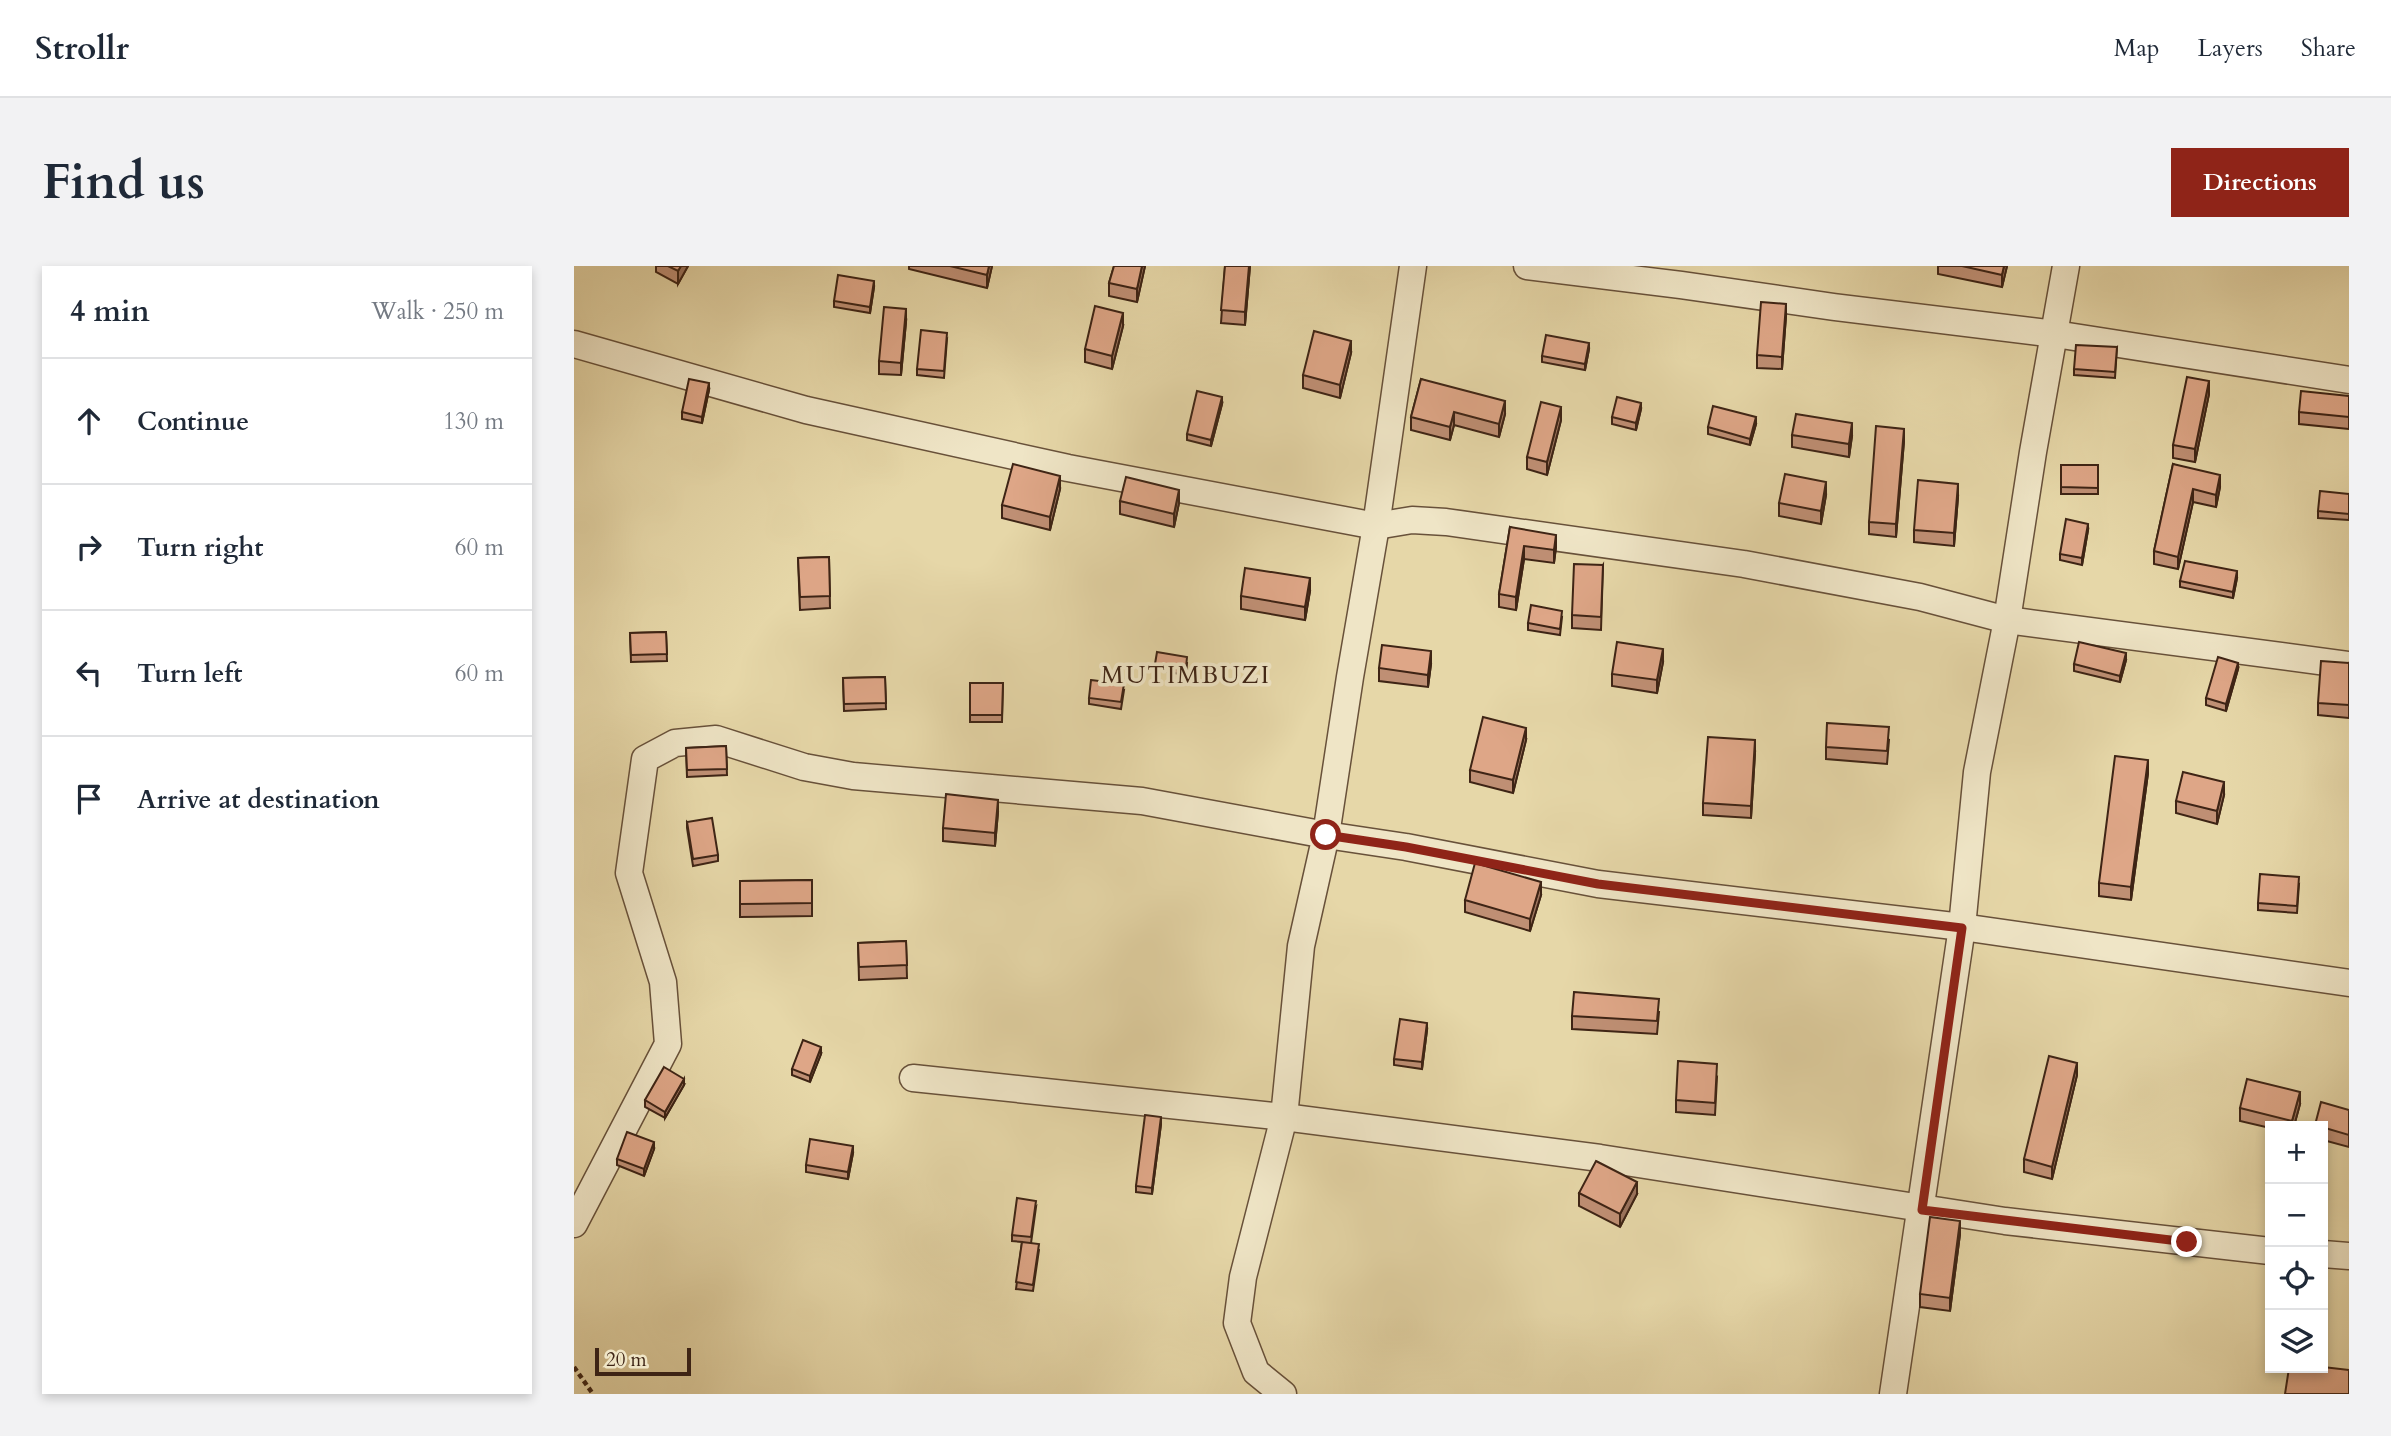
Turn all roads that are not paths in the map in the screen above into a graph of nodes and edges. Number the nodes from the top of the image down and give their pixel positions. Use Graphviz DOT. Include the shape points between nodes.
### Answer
graph roads {
  1 [pos="1413,266"];
  2 [pos="1527,266"];
  3 [pos="2066,266"];
  4 [pos="2055,334"];
  5 [pos="574,344"];
  6 [pos="2349,380"];
  7 [pos="1376,526"];
  8 [pos="2007,620"];
  9 [pos="2349,665"];
  10 [pos="1326,835"];
  11 [pos="1962,928"];
  12 [pos="2349,983"];
  13 [pos="913,1078"];
  14 [pos="1284,1117"];
  15 [pos="1922,1210"];
  16 [pos="574,1224"];
  17 [pos="2265,1250"];
  18 [pos="2328,1254"];
  19 [pos="2349,1256"];
  20 [pos="1283,1394"];
  21 [pos="1893,1394"];
  1 -- 7 [label="street"];
  2 -- 4 [label="street"];
  3 -- 4 [label="street"];
  4 -- 6 [label="street"];
  4 -- 8 [label="street"];
  5 -- 7 [label="street" via="806,410 1068,468"];
  7 -- 8 [label="street" via="1412,520 1446,522 1744,564 1920,597"];
  7 -- 10 [label="street"];
  8 -- 9 [label="street"];
  8 -- 11 [label="street" via="1977,772"];
  10 -- 11 [label="street" via="1598,884"];
  10 -- 14 [label="street" via="1301,946"];
  10 -- 16 [label="street" via="1142,801 853,776 804,767 716,739 675,743 645,760 629,873 663,982 668,1044"];
  11 -- 12 [label="street"];
  11 -- 15 [label="street"];
  13 -- 14 [label="street"];
  14 -- 15 [label="street" via="1600,1158"];
  14 -- 20 [label="street" via="1243,1277 1237,1323 1256,1372"];
  15 -- 17 [label="street"];
  15 -- 21 [label="street"];
  18 -- 19 [label="street"];
}
